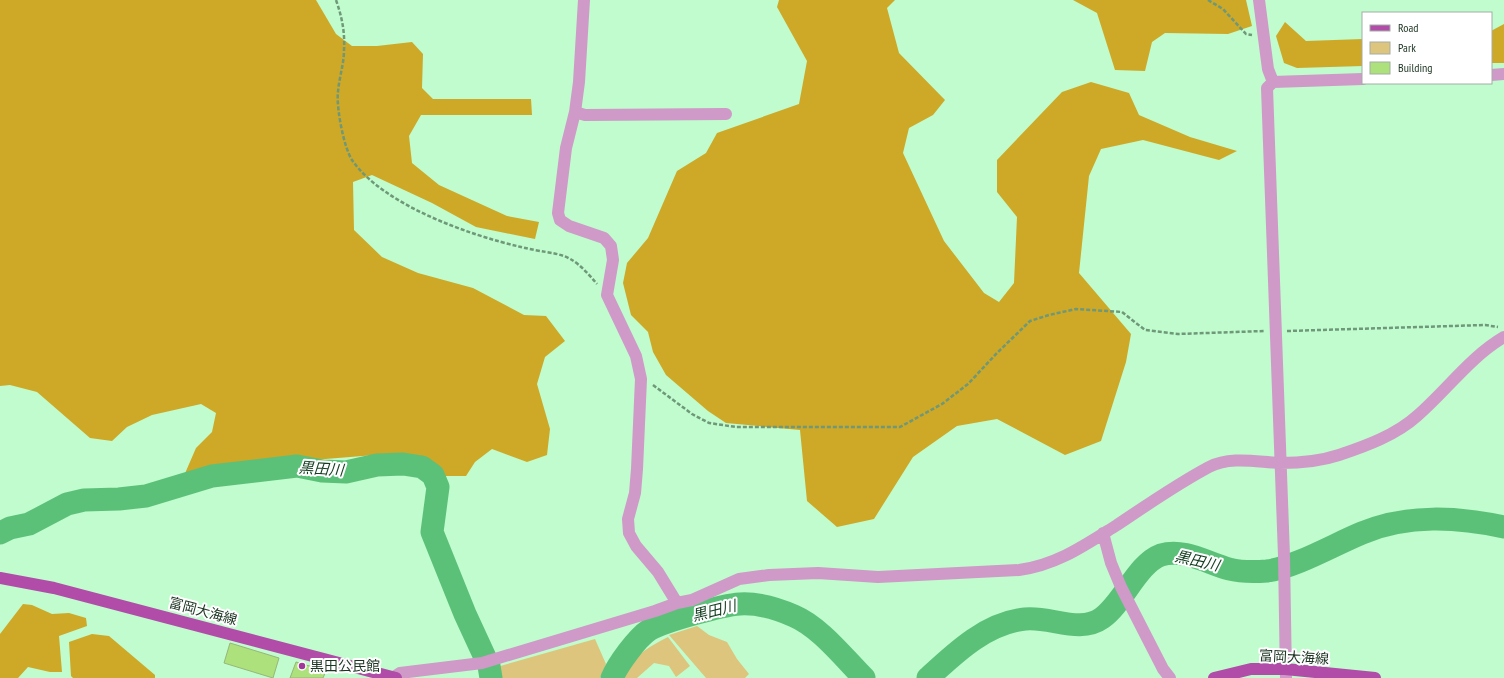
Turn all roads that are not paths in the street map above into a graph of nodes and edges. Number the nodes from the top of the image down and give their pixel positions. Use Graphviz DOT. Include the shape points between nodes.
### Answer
graph roads {
  1 [pos="584,0"];
  2 [pos="1260,0"];
  3 [pos="1504,74"];
  4 [pos="1492,75"];
  5 [pos="1362,79"];
  6 [pos="1273,82"];
  7 [pos="574,112"];
  8 [pos="726,114"];
  9 [pos="1504,337"];
  10 [pos="1281,463"];
  11 [pos="1103,533"];
  12 [pos="0,578"];
  13 [pos="677,603"];
  14 [pos="362,673"];
  15 [pos="1285,673"];
  16 [pos="395,677"];
  17 [pos="1170,678"];
  18 [pos="1214,678"];
  19 [pos="1374,678"];
  1 -- 7 [label="street" via="579,82"];
  2 -- 6 [label="street" via="1268,69"];
  3 -- 4 [label="street"];
  5 -- 6 [label="street"];
  6 -- 10 [label="street" via="1267,88"];
  7 -- 8 [label="street" via="585,115"];
  7 -- 13 [label="street" via="566,148 558,212 560,220 569,226 604,238 611,246 613,260 607,295 636,356 641,378 635,493 628,519 628,533 658,572"];
  9 -- 10 [label="street" via="1493,343 1471,363 1417,417 1390,434 1338,456 1308,462"];
  10 -- 11 [label="street" via="1225,460 1162,495"];
  10 -- 15 [label="street"];
  11 -- 13 [label="street" via="1077,550 1037,568 878,577 818,573 769,575 739,579 692,600"];
  11 -- 17 [label="street" via="1121,587"];
  12 -- 14 [label="main road, 富岡大海線" via="54,588"];
  13 -- 16 [label="street" via="487,661 400,672"];
  14 -- 16 [label="main road, 富岡大海線"];
  15 -- 18 [label="main road, 富岡大海線" via="1251,669"];
  15 -- 19 [label="main road, 富岡大海線"];
}
